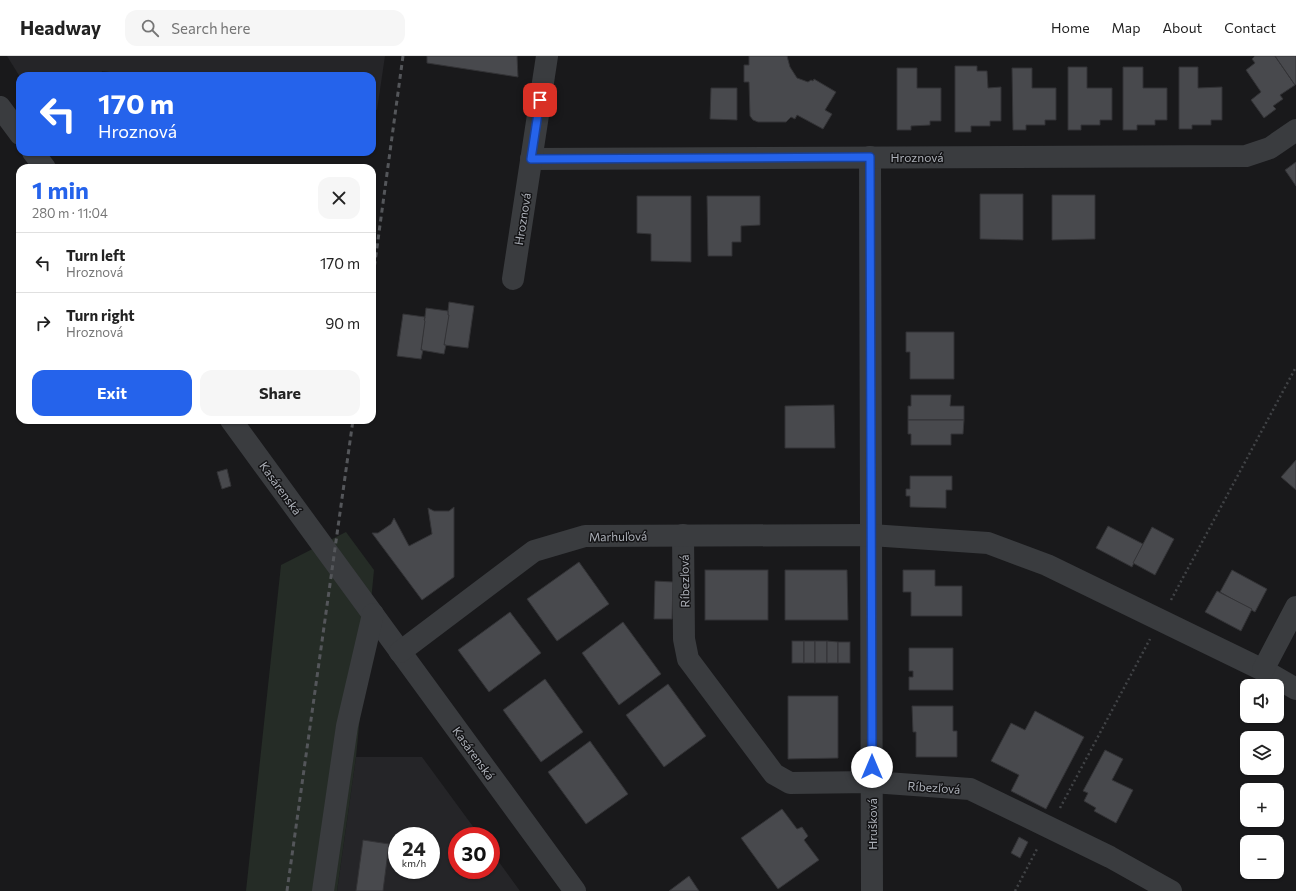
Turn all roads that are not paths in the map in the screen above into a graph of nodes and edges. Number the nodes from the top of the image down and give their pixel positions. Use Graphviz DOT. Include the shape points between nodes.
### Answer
graph roads {
  1 [pos="547,56"];
  2 [pos="0,107"];
  3 [pos="16,129"];
  4 [pos="1296,130"];
  5 [pos="870,157"];
  6 [pos="531,159"];
  7 [pos="513,279"];
  8 [pos="233,424"];
  9 [pos="683,535"];
  10 [pos="871,535"];
  11 [pos="1296,608"];
  12 [pos="373,614"];
  13 [pos="400,652"];
  14 [pos="1263,670"];
  15 [pos="1296,689"];
  16 [pos="872,782"];
  17 [pos="323,891"];
  18 [pos="575,891"];
  19 [pos="872,891"];
  20 [pos="1171,891"];
  1 -- 6 [label="street, Hroznová"];
  2 -- 3 [label="street"];
  4 -- 5 [label="street, Hroznová" via="1270,148 1246,156"];
  5 -- 6 [label="street, Hroznová"];
  5 -- 10 [label="street, Hrušková"];
  6 -- 7 [label="street, Hroznová"];
  8 -- 12 [label="street, Kasárenská"];
  9 -- 10 [label="street, Marhuľová"];
  9 -- 13 [label="street, Marhuľová" via="585,536 534,551"];
  9 -- 16 [label="street, Ríbezľová" via="684,639 688,659 774,774 790,783"];
  10 -- 14 [label="street, Marhuľová" via="988,543 1047,565"];
  10 -- 16 [label="street, Hrušková"];
  11 -- 14 [label="street"];
  12 -- 13 [label="street, Kasárenská"];
  12 -- 17 [label="street" via="347,726"];
  13 -- 18 [label="street, Kasárenská"];
  14 -- 15 [label="street, Marhuľová"];
  16 -- 19 [label="street, Hrušková"];
  16 -- 20 [label="street, Ríbezľová" via="970,789 1110,857"];
}
